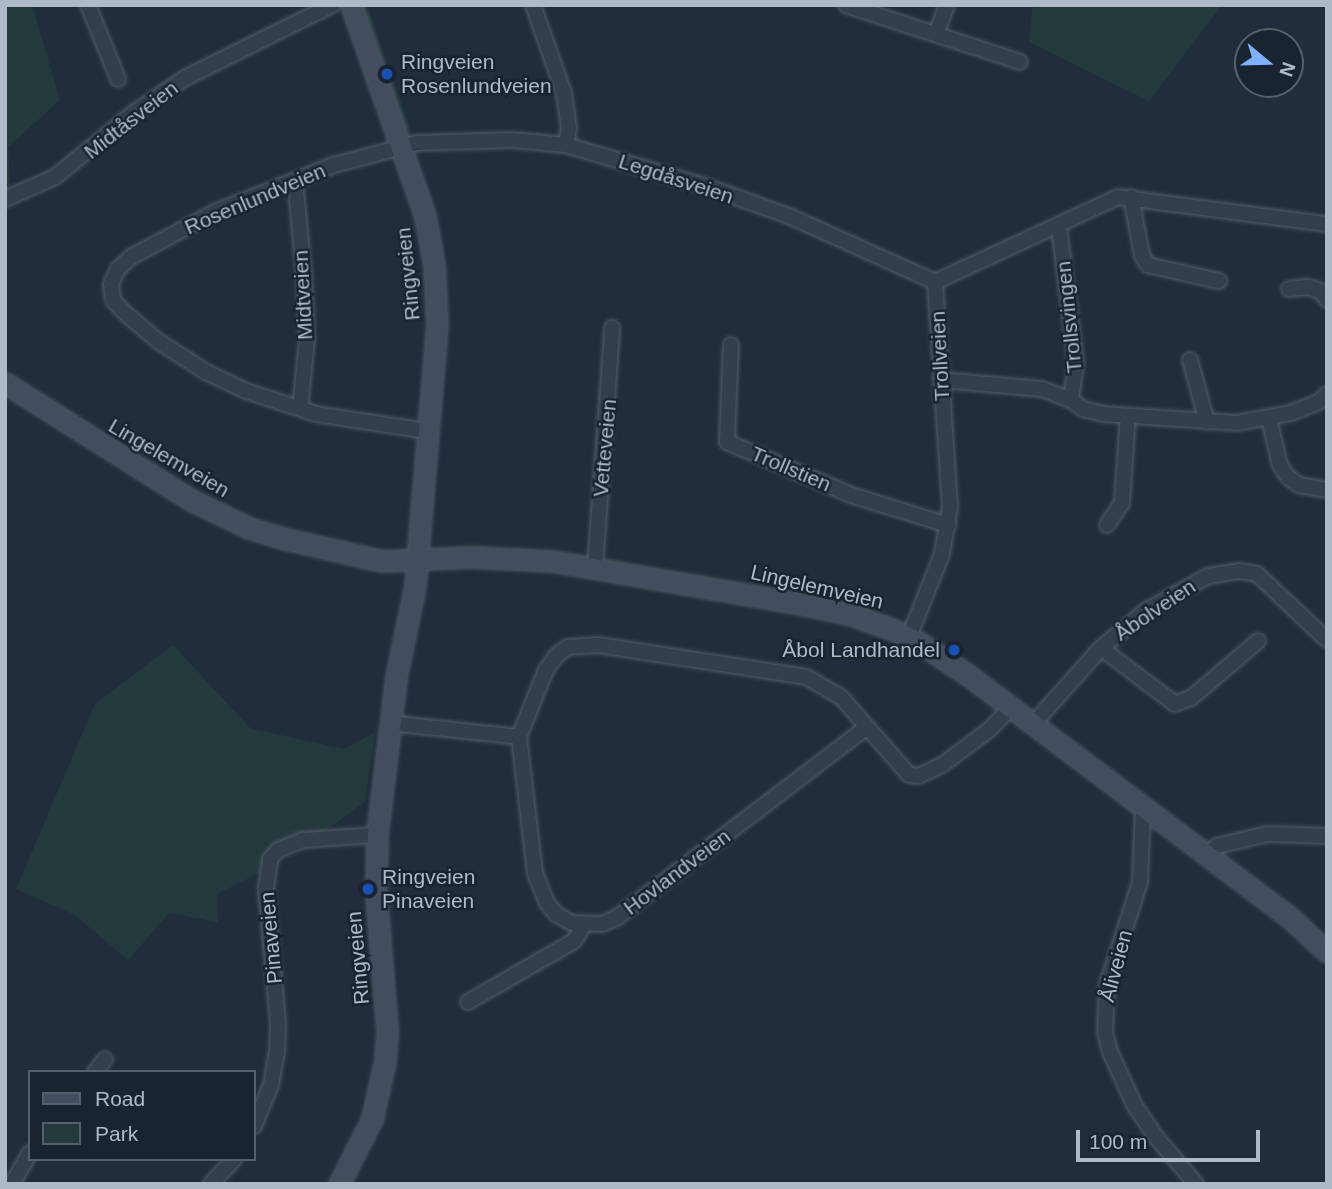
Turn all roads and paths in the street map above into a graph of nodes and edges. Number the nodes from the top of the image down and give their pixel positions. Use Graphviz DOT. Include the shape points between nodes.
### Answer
graph roads {
  1 [pos="88,5"];
  2 [pos="332,5"];
  3 [pos="351,5"];
  4 [pos="533,5"];
  5 [pos="846,5"];
  6 [pos="947,5"];
  7 [pos="936,34"];
  8 [pos="1020,62"];
  9 [pos="118,79"];
  10 [pos="566,145"];
  11 [pos="403,146"];
  12 [pos="295,180"];
  13 [pos="1131,197"];
  14 [pos="5,199"];
  15 [pos="1327,224"];
  16 [pos="1059,227"];
  17 [pos="1219,281"];
  18 [pos="936,282"];
  19 [pos="1289,289"];
  20 [pos="1327,300"];
  21 [pos="612,328"];
  22 [pos="731,345"];
  23 [pos="1190,360"];
  24 [pos="941,380"];
  25 [pos="5,383"];
  26 [pos="1327,394"];
  27 [pos="1071,400"];
  28 [pos="300,409"];
  29 [pos="1128,416"];
  30 [pos="1269,419"];
  31 [pos="1207,422"];
  32 [pos="427,431"];
  33 [pos="1327,490"];
  34 [pos="947,525"];
  35 [pos="1107,526"];
  36 [pos="413,556"];
  37 [pos="595,568"];
  38 [pos="909,637"];
  39 [pos="1327,640"];
  40 [pos="1258,641"];
  41 [pos="1101,648"];
  42 [pos="1010,708"];
  43 [pos="389,723"];
  44 [pos="1033,724"];
  45 [pos="867,727"];
  46 [pos="519,737"];
  47 [pos="1143,807"];
  48 [pos="377,835"];
  49 [pos="1327,836"];
  50 [pos="1207,855"];
  51 [pos="584,925"];
  52 [pos="1327,952"];
  53 [pos="468,1002"];
  54 [pos="105,1059"];
  55 [pos="96,1070"];
  56 [pos="256,1121"];
  57 [pos="28,1156"];
  58 [pos="232,1161"];
  59 [pos="12,1184"];
  60 [pos="211,1184"];
  61 [pos="339,1184"];
  62 [pos="1196,1184"];
  1 -- 9 [label="street"];
  2 -- 14 [label="street, Midtåsveien" via="185,78 55,177"];
  3 -- 11 [label="main road, Ringveien"];
  4 -- 10 [label="street" via="564,93 569,127"];
  5 -- 7 [label="street"];
  6 -- 7 [label="street"];
  7 -- 8 [label="street"];
  10 -- 11 [label="street, Legdåsveien" via="470,140"];
  10 -- 18 [label="street, Legdåsveien" via="789,216"];
  11 -- 12 [label="street, Rosenlundveien"];
  11 -- 32 [label="main road, Ringveien" via="425,216 434,265 437,323"];
  12 -- 28 [label="street, Midtveien" via="307,339"];
  12 -- 28 [label="street, Rosenlundveien" via="215,212 131,257 111,284 113,300 158,341 206,372"];
  13 -- 15 [label="street, Trollveien"];
  13 -- 16 [label="street, Trollveien" via="1118,197"];
  13 -- 17 [label="street" via="1148,265"];
  16 -- 18 [label="street, Trollveien"];
  16 -- 27 [label="street, Trollsvingen" via="1076,364"];
  18 -- 24 [label="street, Trollveien"];
  19 -- 20 [label="street" via="1308,287"];
  21 -- 37 [label="street, Vetteveien"];
  22 -- 34 [label="street, Trollstien" via="727,442 851,495"];
  23 -- 31 [label="street"];
  24 -- 27 [label="street, Trollsvingen" via="1042,389"];
  24 -- 34 [label="street, Trollveien" via="950,507"];
  25 -- 36 [label="main road, Lingelemveien" via="191,500 249,528 382,561"];
  26 -- 30 [label="street" via="1320,401"];
  27 -- 29 [label="street" via="1083,410"];
  28 -- 32 [label="street, Rosenlundveien" via="357,423"];
  29 -- 31 [label="street"];
  29 -- 35 [label="street" via="1122,503"];
  30 -- 31 [label="street"];
  30 -- 33 [label="street" via="1280,465 1288,477 1299,485"];
  32 -- 36 [label="main road, Ringveien" via="419,507 411,530"];
  34 -- 38 [label="street, Trollveien" via="942,554"];
  36 -- 37 [label="main road, Lingelemveien" via="517,558"];
  36 -- 43 [label="main road, Ringveien" via="404,585 403,637"];
  37 -- 38 [label="main road, Lingelemveien" via="849,614"];
  38 -- 42 [label="main road, Lingelemveien"];
  39 -- 41 [label="street, Åbolveien" via="1263,577 1238,571 1188,585 1147,610"];
  40 -- 41 [label="street" via="1191,698 1175,704"];
  41 -- 44 [label="street, Åbolveien"];
  42 -- 44 [label="main road, Lingelemveien"];
  42 -- 45 [label="street" via="989,730 919,776 900,767"];
  43 -- 46 [label="street"];
  43 -- 48 [label="main road, Ringveien"];
  44 -- 47 [label="main road, Lingelemveien"];
  45 -- 46 [label="street" via="841,697 806,677 583,644 568,647 546,670"];
  45 -- 51 [label="street, Hovlandveien" via="618,917"];
  46 -- 51 [label="street" via="540,890 556,914"];
  47 -- 50 [label="main road, Lingelemveien"];
  47 -- 62 [label="street, Åliveien" via="1139,882 1107,985 1105,1032 1135,1106"];
  48 -- 56 [label="street, Pinaveien" via="303,840 278,850 270,859 266,889 278,1009 277,1052 271,1084"];
  48 -- 61 [label="main road, Ringveien" via="385,1062 372,1119"];
  49 -- 50 [label="street" via="1267,834 1216,846"];
  50 -- 52 [label="main road, Lingelemveien" via="1287,915"];
  51 -- 53 [label="street" via="574,941"];
  54 -- 55 [label="street"];
  57 -- 59 [label="street"];
  58 -- 60 [label="street"];
}
